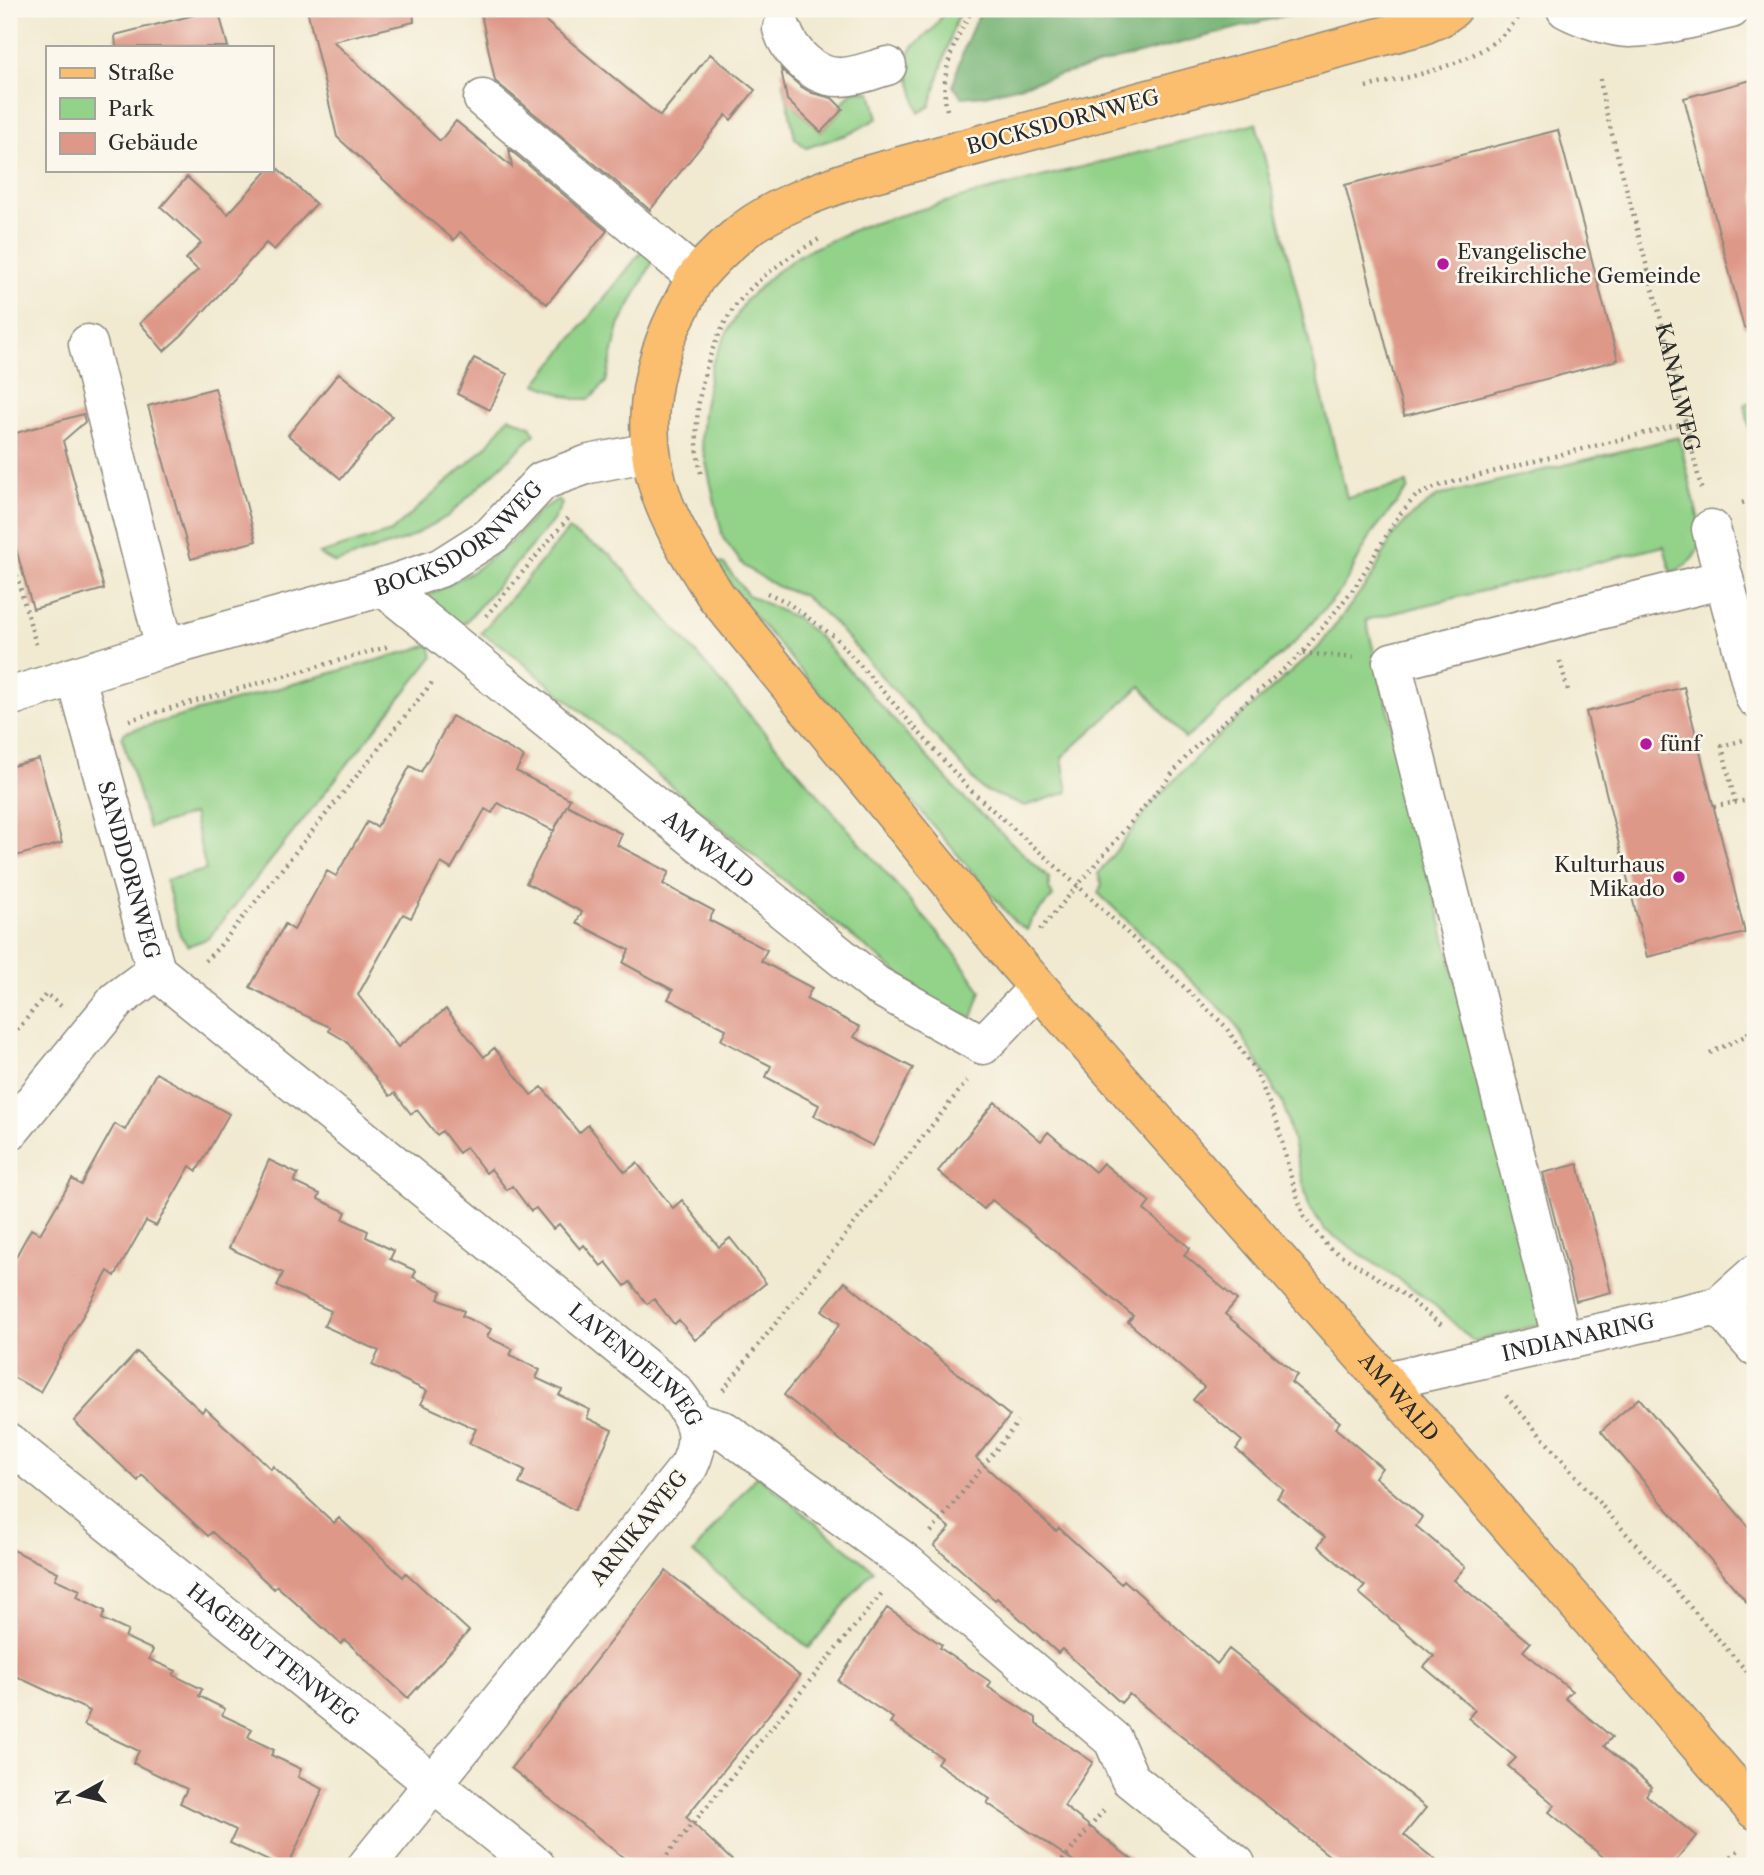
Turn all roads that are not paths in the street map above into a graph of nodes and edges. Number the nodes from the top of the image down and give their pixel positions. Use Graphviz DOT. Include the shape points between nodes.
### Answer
graph roads {
  1 [pos="1452,9"];
  2 [pos="1566,9"];
  3 [pos="1731,9"];
  4 [pos="782,29"];
  5 [pos="887,66"];
  6 [pos="483,99"];
  7 [pos="696,277"];
  8 [pos="88,344"];
  9 [pos="650,452"];
  10 [pos="1711,529"];
  11 [pos="1724,579"];
  12 [pos="383,587"];
  13 [pos="165,648"];
  14 [pos="62,681"];
  15 [pos="9,696"];
  16 [pos="1755,698"];
  17 [pos="167,980"];
  18 [pos="1038,988"];
  19 [pos="9,1132"];
  20 [pos="1755,1274"];
  21 [pos="1719,1306"];
  22 [pos="1562,1341"];
  23 [pos="1755,1346"];
  24 [pos="1385,1381"];
  25 [pos="694,1422"];
  26 [pos="9,1443"];
  27 [pos="433,1784"];
  28 [pos="1750,1827"];
  29 [pos="1236,1864"];
  30 [pos="367,1866"];
  31 [pos="536,1866"];
  1 -- 7 [label="main road, BOCKSDORNWEG" via="1420,26 851,180 809,195 736,236"];
  2 -- 3 [label="street" via="1626,28 1679,22"];
  4 -- 5 [label="street" via="792,50 821,74 839,77"];
  6 -- 7 [label="street"];
  7 -- 9 [label="main road, BOCKSDORNWEG" via="672,321 656,367 649,399"];
  8 -- 13 [label="street"];
  9 -- 12 [label="street, BOCKSDORNWEG" via="589,464 542,481 492,535 440,568"];
  9 -- 18 [label="main road, AM WALD" via="664,502 716,596"];
  10 -- 11 [label="street"];
  11 -- 16 [label="street"];
  11 -- 22 [label="street" via="1392,662"];
  12 -- 13 [label="street, BOCKSDORNWEG"];
  12 -- 18 [label="street, AM WALD" via="876,985 983,1045"];
  13 -- 14 [label="street, BOCKSDORNWEG"];
  14 -- 15 [label="street, BOCKSDORNWEG"];
  14 -- 17 [label="street, SANDDORNWEG" via="91,731"];
  17 -- 19 [label="street, SANDDORNWEG" via="117,1000"];
  17 -- 25 [label="street, LAVENDELWEG" via="675,1392"];
  18 -- 24 [label="main road, AM WALD"];
  20 -- 21 [label="street"];
  21 -- 22 [label="street, INDIANARING"];
  21 -- 23 [label="street"];
  22 -- 24 [label="street, INDIANARING"];
  24 -- 28 [label="main road, AM WALD"];
  25 -- 27 [label="street, ARNIKAWEG" via="696,1452 689,1466"];
  25 -- 29 [label="street, LAVENDELWEG" via="725,1431 906,1563 1113,1740 1129,1779"];
  26 -- 27 [label="street, HAGEBUTTENWEG"];
  27 -- 30 [label="street, ARNIKAWEG"];
  27 -- 31 [label="street, HAGEBUTTENWEG"];
}
